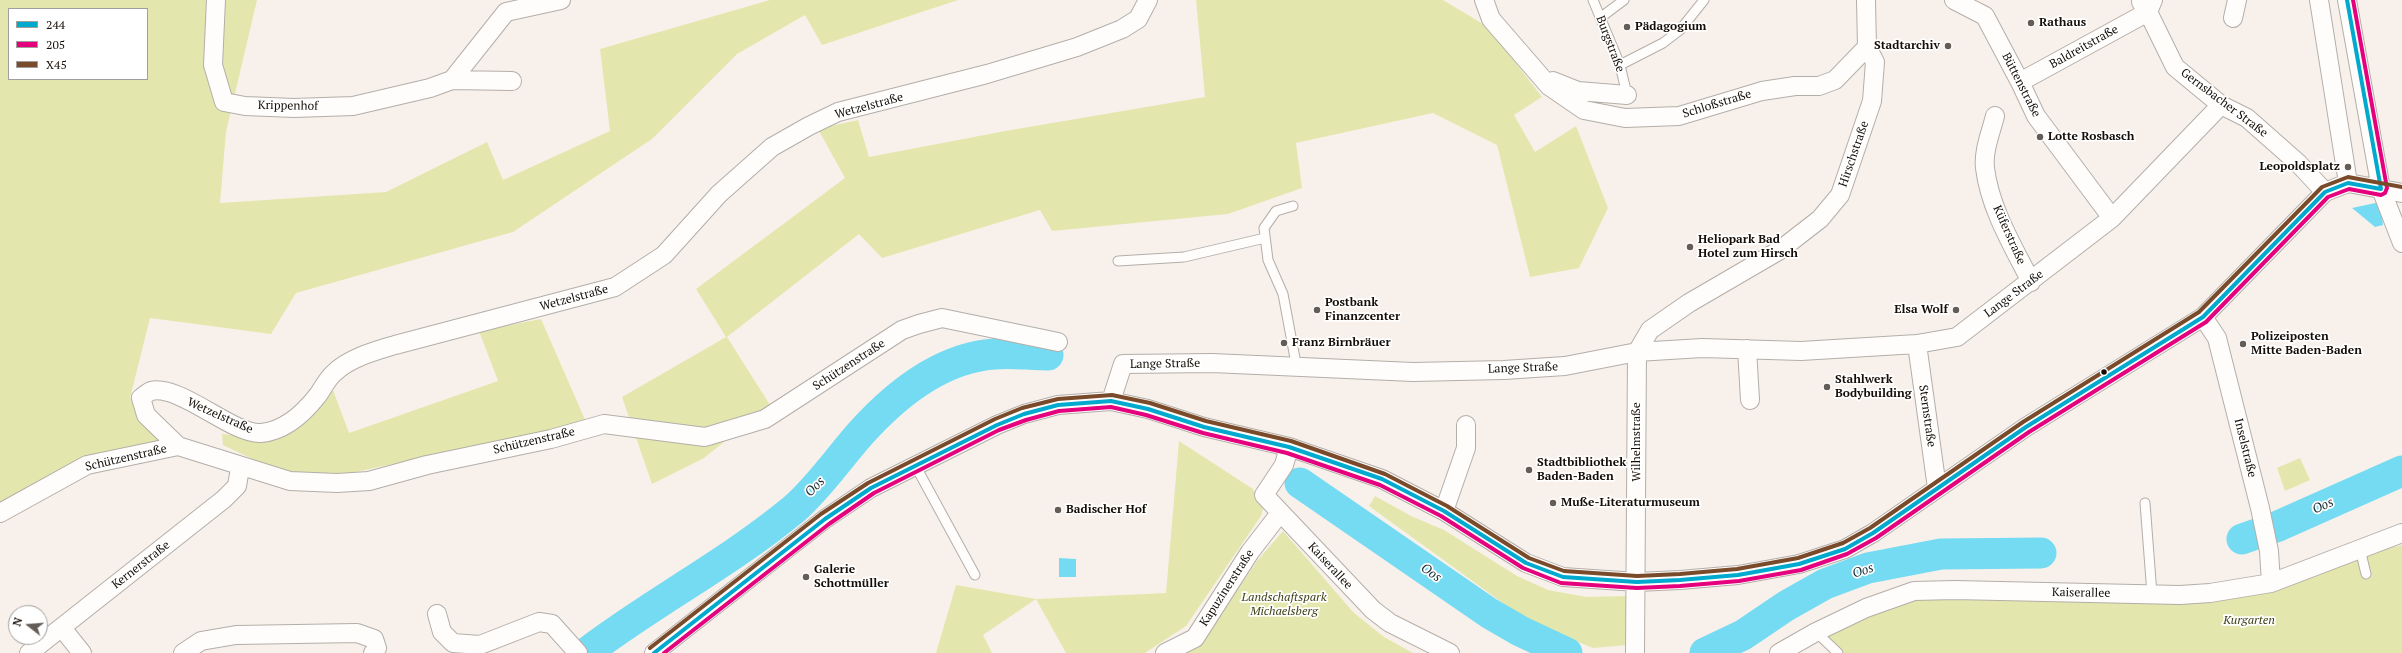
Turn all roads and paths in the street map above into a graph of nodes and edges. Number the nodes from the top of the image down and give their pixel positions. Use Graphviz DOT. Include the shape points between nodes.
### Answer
graph roads {
  1 [pos="216,0"];
  2 [pos="561,0"];
  3 [pos="1148,0"];
  4 [pos="1484,0"];
  5 [pos="1593,0"];
  6 [pos="1624,0"];
  7 [pos="1704,0"];
  8 [pos="1866,0"];
  9 [pos="1954,0"];
  10 [pos="2237,0"];
  11 [pos="2319,0"];
  12 [pos="2347,0"];
  13 [pos="2147,4"];
  14 [pos="1600,18"];
  15 [pos="2233,18"];
  16 [pos="1863,51"];
  17 [pos="1620,65"];
  18 [pos="1541,76"];
  19 [pos="2361,78"];
  20 [pos="452,80"];
  21 [pos="512,81"];
  22 [pos="2020,82"];
  23 [pos="2332,83"];
  24 [pos="1627,95"];
  25 [pos="2222,105"];
  26 [pos="1995,116"];
  27 [pos="2348,183"];
  28 [pos="2381,189"];
  29 [pos="2325,192"];
  30 [pos="2402,192"];
  31 [pos="1293,206"];
  32 [pos="2112,218"];
  33 [pos="1265,238"];
  34 [pos="2402,243"];
  35 [pos="1118,261"];
  36 [pos="2031,282"];
  37 [pos="2203,317"];
  38 [pos="1058,342"];
  39 [pos="1917,344"];
  40 [pos="1747,349"];
  41 [pos="1637,352"];
  42 [pos="1297,369"];
  43 [pos="1750,400"];
  44 [pos="1111,401"];
  45 [pos="1466,425"];
  46 [pos="178,446"];
  47 [pos="1289,447"];
  48 [pos="915,465"];
  49 [pos="240,468"];
  50 [pos="1937,488"];
  51 [pos="2145,503"];
  52 [pos="1444,511"];
  53 [pos="1280,512"];
  54 [pos="0,513"];
  55 [pos="2395,536"];
  56 [pos="2360,549"];
  57 [pos="2366,574"];
  58 [pos="975,575"];
  59 [pos="1637,582"];
  60 [pos="2271,583"];
  61 [pos="2152,594"];
  62 [pos="437,614"];
  63 [pos="62,628"];
  64 [pos="1816,632"];
  65 [pos="573,646"];
  66 [pos="1635,650"];
  67 [pos="29,653"];
  68 [pos="82,653"];
  69 [pos="183,653"];
  70 [pos="373,653"];
  71 [pos="654,653"];
  72 [pos="1165,653"];
  73 [pos="1450,653"];
  74 [pos="1779,653"];
  75 [pos="1838,653"];
  1 -- 20 [label="street, Krippenhof" via="213,65 224,102 245,106 353,106 430,88"];
  2 -- 20 [label="street" via="506,12"];
  3 -- 46 [label="street, Wetzelstraße" via="1138,19 1122,29 1077,47 987,74 838,112 809,126 772,146 719,194 664,255 616,287 364,355 334,372 316,397 295,419 278,430 260,433 247,431 180,398 151,391 141,398 146,415"];
  4 -- 18 [label="street, Schloßstraße" via="1491,19"];
  5 -- 14 [label="lane, Burgstraße"];
  6 -- 14 [label="lane"];
  7 -- 17 [label="lane" via="1680,30 1663,43"];
  8 -- 16 [label="street"];
  9 -- 22 [label="street, Büttenstraße" via="1985,16"];
  10 -- 15 [label="street"];
  11 -- 23 [label="street"];
  12 -- 19 [label="street"];
  13 -- 22 [label="street, Baldreitstraße"];
  13 -- 25 [label="street, Gernsbacher Straße" via="2175,66"];
  14 -- 17 [label="lane, Burgstraße"];
  16 -- 18 [label="street, Schloßstraße" via="1835,80 1820,86 1795,86 1762,91 1679,116 1625,118 1584,110 1550,86"];
  16 -- 41 [label="street, Hirschstraße" via="1875,62 1872,101 1840,194 1820,219 1780,250 1689,303 1650,330"];
  17 -- 24 [label="lane, Burgstraße"];
  18 -- 24 [label="street, Burgstraße" via="1578,91"];
  19 -- 23 [label="street"];
  19 -- 28 [label="street"];
  20 -- 21 [label="street, Krippenhof"];
  22 -- 32 [label="street, Büttenstraße" via="2036,116"];
  23 -- 27 [label="street"];
  25 -- 29 [label="street, Gernsbacher Straße" via="2247,118 2298,163"];
  25 -- 32 [label="street, Lange Straße"];
  26 -- 36 [label="street, Küferstraße" via="1985,167 1998,215"];
  27 -- 28 [label="street"];
  27 -- 29 [label="street"];
  28 -- 30 [label="street"];
  28 -- 34 [label="street"];
  29 -- 37 [label="street"];
  31 -- 33 [label="lane" via="1276,210 1264,228"];
  32 -- 36 [label="street, Lange Straße"];
  33 -- 35 [label="lane" via="1184,256"];
  33 -- 42 [label="lane" via="1268,260 1283,294"];
  36 -- 39 [label="street, Lange Straße" via="1957,336"];
  37 -- 50 [label="street" via="2026,427"];
  37 -- 60 [label="street, Inselstraße" via="2217,338 2262,515 2269,552"];
  38 -- 49 [label="street, Schützenstraße" via="942,318 902,330 765,419 705,437 604,424 551,439 427,465 369,481 290,481"];
  39 -- 40 [label="street, Lange Straße" via="1801,351"];
  39 -- 50 [label="street, Sternstraße"];
  40 -- 41 [label="street, Lange Straße"];
  40 -- 43 [label="street"];
  41 -- 42 [label="street, Lange Straße" via="1565,366 1504,370 1414,372"];
  41 -- 59 [label="street, Wilhelmstraße"];
  42 -- 44 [label="street, Lange Straße" via="1212,363 1123,364"];
  44 -- 47 [label="street"];
  44 -- 48 [label="street" via="1058,405 1024,414"];
  45 -- 52 [label="street" via="1466,448"];
  46 -- 49 [label="street, Schützenstraße"];
  46 -- 54 [label="street, Schützenstraße" via="87,465"];
  47 -- 52 [label="street" via="1382,479"];
  47 -- 53 [label="street, Kaiserallee" via="1284,465 1264,494"];
  48 -- 58 [label="lane"];
  48 -- 71 [label="street" via="871,488 825,519"];
  49 -- 63 [label="street, Kernerstraße" via="237,486 224,499"];
  50 -- 59 [label="street" via="1873,533 1845,549 1799,564 1738,575"];
  51 -- 61 [label="lane"];
  52 -- 59 [label="street" via="1526,563 1563,577"];
  53 -- 72 [label="street, Kapuzinerstraße" via="1250,552 1195,638"];
  53 -- 73 [label="street, Kaiserallee" via="1373,610 1390,623"];
  55 -- 56 [label="street, Kaiserallee"];
  56 -- 57 [label="lane"];
  56 -- 60 [label="street, Kaiserallee"];
  59 -- 66 [label="street, Wilhelmstraße"];
  60 -- 61 [label="street, Kaiserallee" via="2210,593"];
  61 -- 64 [label="street, Kaiserallee" via="1955,590 1914,592 1866,608"];
  62 -- 65 [label="street" via="442,632 453,643 480,646 539,622 552,624"];
  63 -- 67 [label="street, Kernerstraße"];
  63 -- 68 [label="street"];
  64 -- 74 [label="street, Kaiserallee"];
  64 -- 75 [label="lane"];
  69 -- 70 [label="street" via="200,641 236,635 357,633 374,639 377,648"];
}
